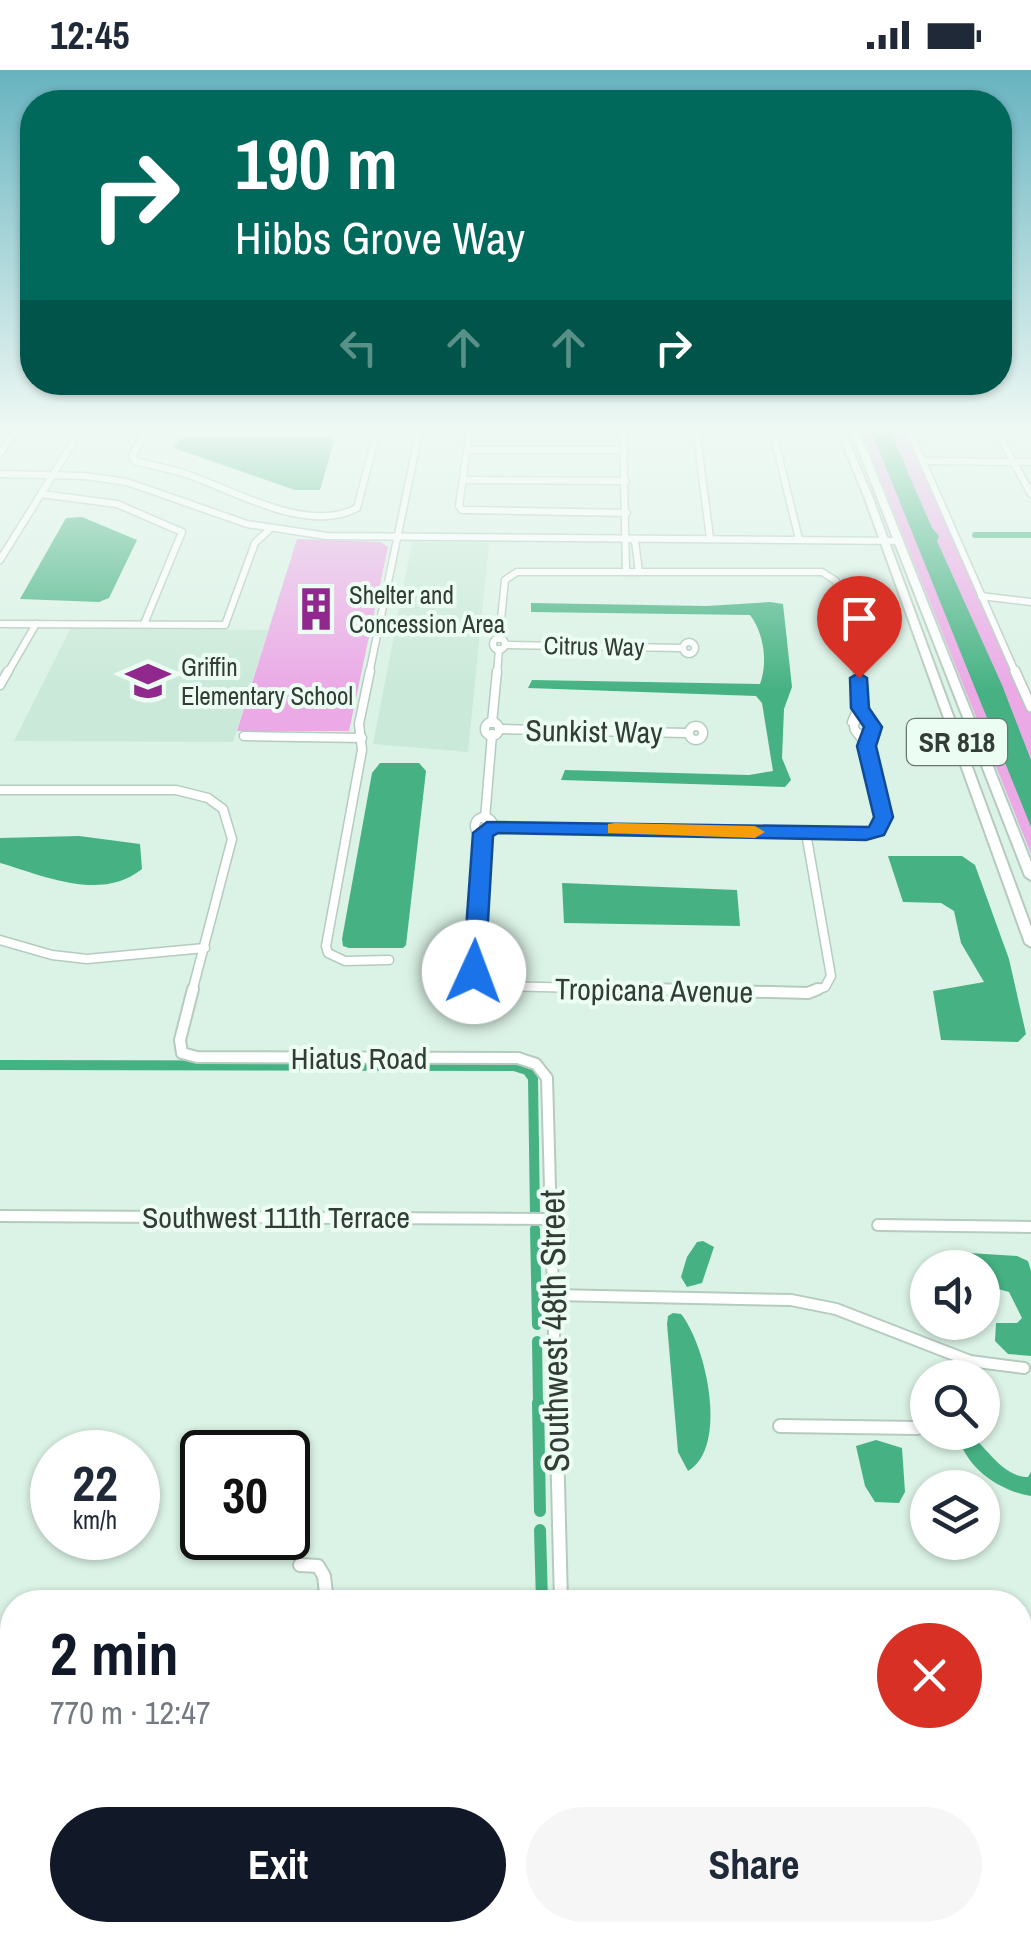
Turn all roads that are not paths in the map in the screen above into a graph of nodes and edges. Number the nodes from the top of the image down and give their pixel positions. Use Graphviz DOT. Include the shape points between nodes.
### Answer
graph roads {
  1 [pos="28,515"];
  2 [pos="143,515"];
  3 [pos="227,515"];
  4 [pos="402,515"];
  5 [pos="627,515"];
  6 [pos="707,515"];
  7 [pos="796,515"];
  8 [pos="874,515"];
  9 [pos="890,515"];
  10 [pos="945,515"];
  11 [pos="269,530"];
  12 [pos="398,537"];
  13 [pos="628,538"];
  14 [pos="710,538"];
  15 [pos="802,539"];
  16 [pos="884,539"];
  17 [pos="900,539"];
  18 [pos="0,560"];
  19 [pos="626,572"];
  20 [pos="638,572"];
  21 [pos="981,596"];
  22 [pos="1031,602"];
  23 [pos="0,624"];
  24 [pos="36,624"];
  25 [pos="144,624"];
  26 [pos="502,644"];
  27 [pos="681,648"];
  28 [pos="0,685"];
  29 [pos="858,702"];
  30 [pos="1031,707"];
  31 [pos="492,723"];
  32 [pos="854,726"];
  33 [pos="871,726"];
  34 [pos="502,728"];
  35 [pos="686,733"];
  36 [pos="492,734"];
  37 [pos="244,736"];
  38 [pos="362,738"];
  39 [pos="867,746"];
  40 [pos="0,790"];
  41 [pos="485,819"];
  42 [pos="494,826"];
  43 [pos="483,833"];
  44 [pos="806,833"];
  45 [pos="1031,876"];
  46 [pos="0,940"];
  47 [pos="1031,943"];
  48 [pos="206,948"];
  49 [pos="388,960"];
  50 [pos="482,981"];
  51 [pos="825,987"];
  52 [pos="536,1064"];
  53 [pos="0,1216"];
  54 [pos="552,1219"];
  55 [pos="878,1225"];
  56 [pos="1031,1227"];
  57 [pos="554,1294"];
  58 [pos="967,1360"];
  59 [pos="1000,1365"];
  60 [pos="1024,1368"];
  61 [pos="780,1426"];
  62 [pos="910,1428"];
  63 [pos="300,1565"];
  64 [pos="326,1590"];
  65 [pos="561,1590"];
  1 -- 18 [label="street"];
  2 -- 25 [label="street" via="183,536"];
  3 -- 11 [label="street"];
  4 -- 12 [label="street"];
  5 -- 13 [label="street"];
  6 -- 14 [label="street"];
  7 -- 15 [label="street"];
  8 -- 16 [label="main road, SR 818"];
  9 -- 17 [label="main road, SR 818"];
  10 -- 21 [label="street"];
  11 -- 12 [label="street"];
  11 -- 25 [label="street" via="256,540 225,625"];
  12 -- 13 [label="street"];
  12 -- 38 [label="street"];
  13 -- 14 [label="street"];
  13 -- 19 [label="street"];
  13 -- 20 [label="street" via="635,542"];
  14 -- 15 [label="street"];
  15 -- 16 [label="street"];
  16 -- 17 [label="street"];
  16 -- 47 [label="main road, SR 818"];
  17 -- 45 [label="main road, SR 818"];
  19 -- 20 [label="street"];
  19 -- 26 [label="street" via="510,574"];
  20 -- 29 [label="street" via="828,573 836,581 856,660"];
  21 -- 22 [label="street"];
  21 -- 30 [label="street"];
  23 -- 24 [label="street"];
  24 -- 25 [label="street"];
  24 -- 28 [label="street"];
  26 -- 27 [label="street, Citrus Way"];
  26 -- 31 [label="street"];
  29 -- 32 [label="street"];
  29 -- 33 [label="street"];
  31 -- 34 [label="street"];
  31 -- 36 [label="street" via="482,729"];
  32 -- 33 [label="street"];
  32 -- 39 [label="street"];
  33 -- 39 [label="street"];
  34 -- 35 [label="street, Sunkist Way"];
  34 -- 36 [label="street"];
  36 -- 41 [label="street"];
  37 -- 38 [label="street"];
  38 -- 49 [label="street" via="326,946 334,958"];
  39 -- 44 [label="street" via="884,817 877,831"];
  40 -- 48 [label="street" via="176,790 225,806 232,839"];
  41 -- 42 [label="street"];
  41 -- 43 [label="street" via="473,824"];
  42 -- 43 [label="street"];
  42 -- 44 [label="street"];
  43 -- 50 [label="street" via="473,963"];
  44 -- 51 [label="street" via="831,976"];
  46 -- 48 [label="street" via="68,958"];
  48 -- 52 [label="street, Hiatus Road" via="182,1053 518,1058"];
  50 -- 51 [label="street, Tropicana Avenue" via="789,993"];
  52 -- 54 [label="street, Southwest 48th Street" via="547,1078"];
  53 -- 54 [label="street, Southwest 111th Terrace"];
  54 -- 57 [label="street, Southwest 48th Street"];
  55 -- 56 [label="street"];
  57 -- 58 [label="street" via="792,1300 836,1309"];
  57 -- 65 [label="street, Southwest 48th Street"];
  59 -- 60 [label="street"];
  61 -- 62 [label="street"];
  63 -- 64 [label="street" via="318,1566"];
}
